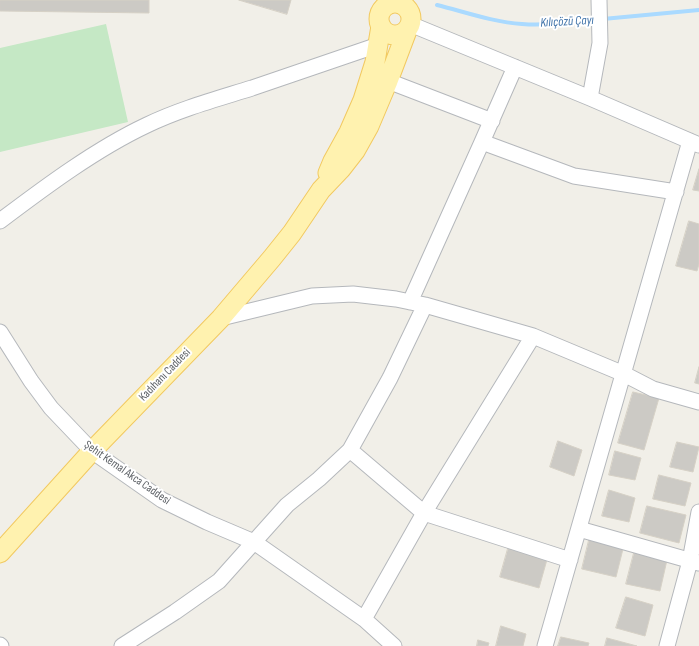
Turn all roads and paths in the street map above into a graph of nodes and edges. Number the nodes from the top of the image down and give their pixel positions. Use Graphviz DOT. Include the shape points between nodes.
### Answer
graph roads {
  1 [pos="595,0"];
  2 [pos="599,0"];
  3 [pos="385,3"];
  4 [pos="410,18"];
  5 [pos="380,36"];
  6 [pos="515,68"];
  7 [pos="388,81"];
  8 [pos="590,98"];
  9 [pos="492,121"];
  10 [pos="482,142"];
  11 [pos="695,143"];
  12 [pos="321,190"];
  13 [pos="676,192"];
  14 [pos="0,221"];
  15 [pos="410,302"];
  16 [pos="425,305"];
  17 [pos="221,318"];
  18 [pos="0,332"];
  19 [pos="533,336"];
  20 [pos="624,374"];
  21 [pos="699,402"];
  22 [pos="350,450"];
  23 [pos="92,451"];
  24 [pos="699,512"];
  25 [pos="424,513"];
  26 [pos="579,529"];
  27 [pos="254,542"];
  28 [pos="0,552"];
  29 [pos="570,560"];
  30 [pos="694,562"];
  31 [pos="364,619"];
  32 [pos="378,641"];
  33 [pos="122,646"];
  34 [pos="394,646"];
  35 [pos="546,646"];
  36 [pos="667,646"];
  1 -- 2 [label="street"];
  2 -- 8 [label="street" via="600,43"];
  3 -- 4 [label="main road" via="399,4 408,9"];
  3 -- 5 [label="main road" via="379,16"];
  4 -- 5 [label="main road" via="399,34 384,31"];
  4 -- 6 [label="street"];
  4 -- 7 [label="main road"];
  5 -- 12 [label="main road" via="375,62 362,100"];
  5 -- 14 [label="street" via="266,84 171,114 146,126 73,169"];
  6 -- 8 [label="street"];
  6 -- 9 [label="street"];
  7 -- 9 [label="street"];
  7 -- 12 [label="main road" via="369,126 355,151"];
  8 -- 11 [label="street"];
  9 -- 10 [label="street"];
  10 -- 13 [label="street" via="574,176"];
  10 -- 15 [label="street"];
  11 -- 13 [label="street"];
  12 -- 17 [label="main road, Kadıhanı Caddesi" via="277,252"];
  13 -- 20 [label="street"];
  15 -- 16 [label="street"];
  15 -- 17 [label="street" via="353,294 312,296"];
  16 -- 19 [label="street"];
  16 -- 22 [label="street" via="390,378"];
  17 -- 23 [label="main road, Kadıhanı Caddesi"];
  18 -- 23 [label="street, Şehit Kemal Akca Caddesi" via="51,408"];
  19 -- 20 [label="street"];
  19 -- 25 [label="street"];
  20 -- 21 [label="street" via="653,389"];
  20 -- 26 [label="street"];
  22 -- 25 [label="street"];
  22 -- 27 [label="street" via="287,505"];
  23 -- 27 [label="street, Şehit Kemal Akca Caddesi" via="162,500"];
  23 -- 28 [label="main road, Kadıhanı Caddesi"];
  24 -- 30 [label="street"];
  25 -- 29 [label="street"];
  25 -- 31 [label="street"];
  26 -- 29 [label="street"];
  26 -- 30 [label="street"];
  27 -- 31 [label="street, Şehit Kemal Akca Caddesi"];
  27 -- 33 [label="street" via="219,581"];
  29 -- 35 [label="street"];
  30 -- 36 [label="street"];
  31 -- 32 [label="street, Şehit Kemal Akca Caddesi"];
  32 -- 34 [label="street, Şehit Kemal Akca Caddesi"];
}
